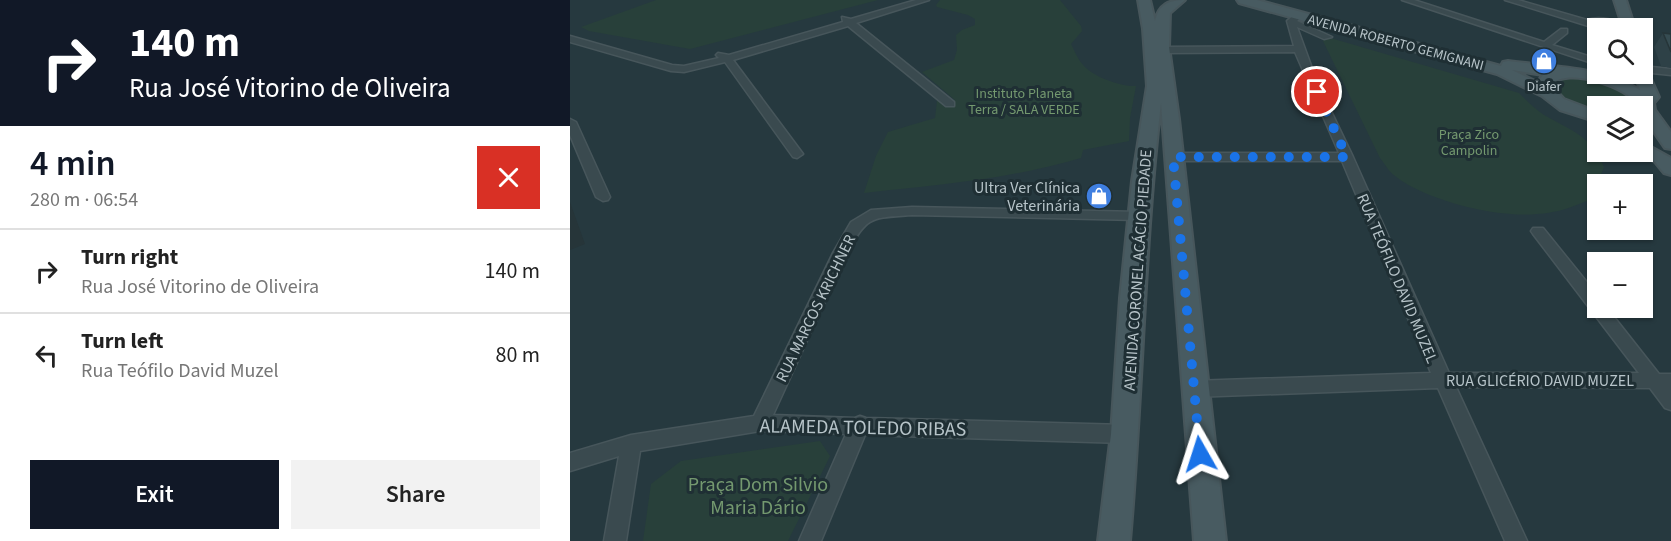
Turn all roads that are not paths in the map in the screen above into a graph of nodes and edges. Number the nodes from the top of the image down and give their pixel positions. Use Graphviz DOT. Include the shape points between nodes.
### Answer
graph roads {
  1 [pos="907,0"];
  2 [pos="925,0"];
  3 [pos="1144,0"];
  4 [pos="1179,0"];
  5 [pos="1243,0"];
  6 [pos="1272,0"];
  7 [pos="1406,0"];
  8 [pos="1509,0"];
  9 [pos="1608,0"];
  10 [pos="1620,0"];
  11 [pos="1295,18"];
  12 [pos="1611,18"];
  13 [pos="1626,18"];
  14 [pos="846,20"];
  15 [pos="1587,22"];
  16 [pos="570,29"];
  17 [pos="1564,31"];
  18 [pos="1327,37"];
  19 [pos="570,39"];
  20 [pos="1546,45"];
  21 [pos="1298,49"];
  22 [pos="1164,50"];
  23 [pos="722,56"];
  24 [pos="1587,59"];
  25 [pos="1587,66"];
  26 [pos="1653,71"];
  27 [pos="1671,72"];
  28 [pos="1566,73"];
  29 [pos="1545,92"];
  30 [pos="1636,96"];
  31 [pos="950,104"];
  32 [pos="1578,112"];
  33 [pos="1587,114"];
  34 [pos="1587,117"];
  35 [pos="1653,120"];
  36 [pos="570,122"];
  37 [pos="573,139"];
  38 [pos="1671,144"];
  39 [pos="1653,153"];
  40 [pos="797,154"];
  41 [pos="1173,157"];
  42 [pos="1347,157"];
  43 [pos="1671,169"];
  44 [pos="603,197"];
  45 [pos="1139,216"];
  46 [pos="1538,231"];
  47 [pos="1441,380"];
  48 [pos="1662,381"];
  49 [pos="1193,389"];
  50 [pos="1671,402"];
  51 [pos="760,423"];
  52 [pos="860,424"];
  53 [pos="1125,434"];
  54 [pos="631,444"];
  55 [pos="570,462"];
  56 [pos="615,541"];
  57 [pos="810,541"];
  58 [pos="1114,541"];
  59 [pos="1210,541"];
  60 [pos="1516,541"];
  1 -- 14 [label="street"];
  2 -- 14 [label="street"];
  3 -- 45 [label="main road, AVENIDA CORONEL ACÁCIO PIEDADE" via="1155,86"];
  4 -- 22 [label="main road" via="1162,14"];
  5 -- 11 [label="main road, AVENIDA ROBERTO GEMIGNANI"];
  6 -- 28 [label="main road, AVENIDA ROBERTO GEMIGNANI" via="1506,64"];
  7 -- 20 [label="street"];
  8 -- 15 [label="street"];
  9 -- 12 [label="main road"];
  10 -- 13 [label="main road"];
  11 -- 18 [label="street"];
  11 -- 21 [label="street, RUA TEÓFILO DAVID MUZEL"];
  11 -- 29 [label="main road, AVENIDA ROBERTO GEMIGNANI" via="1502,71"];
  14 -- 23 [label="street"];
  14 -- 31 [label="street"];
  16 -- 23 [label="street" via="675,61"];
  17 -- 20 [label="street"];
  19 -- 23 [label="street" via="671,68 697,67"];
  20 -- 24 [label="street"];
  21 -- 22 [label="street"];
  21 -- 42 [label="street, RUA TEÓFILO DAVID MUZEL"];
  22 -- 41 [label="main road"];
  23 -- 40 [label="street"];
  25 -- 28 [label="main road"];
  26 -- 27 [label="street"];
  28 -- 29 [label="main road" via="1545,79"];
  28 -- 30 [label="main road" via="1616,82 1630,88"];
  29 -- 32 [label="main road"];
  32 -- 33 [label="main road"];
  32 -- 34 [label="main road"];
  35 -- 38 [label="main road"];
  36 -- 37 [label="street"];
  37 -- 44 [label="street"];
  39 -- 43 [label="main road"];
  41 -- 42 [label="street"];
  41 -- 49 [label="main road"];
  42 -- 47 [label="street, RUA TEÓFILO DAVID MUZEL"];
  45 -- 51 [label="street, RUA MARCOS KRICHNER" via="912,211 871,214 856,225 840,253"];
  45 -- 53 [label="main road, AVENIDA CORONEL ACÁCIO PIEDADE"];
  46 -- 48 [label="street"];
  47 -- 48 [label="street, RUA GLICÉRIO DAVID MUZEL"];
  47 -- 49 [label="street, RUA GLICÉRIO DAVID MUZEL"];
  47 -- 60 [label="street, RUA TEÓFILO DAVID MUZEL"];
  48 -- 50 [label="street"];
  49 -- 59 [label="main road"];
  51 -- 52 [label="street, ALAMEDA TOLEDO RIBAS"];
  51 -- 54 [label="street, ALAMEDA TOLEDO RIBAS"];
  52 -- 53 [label="street, ALAMEDA TOLEDO RIBAS"];
  52 -- 57 [label="street"];
  53 -- 58 [label="main road, AVENIDA CORONEL ACÁCIO PIEDADE"];
  54 -- 55 [label="street, ALAMEDA TOLEDO RIBAS"];
  54 -- 56 [label="street"];
}
